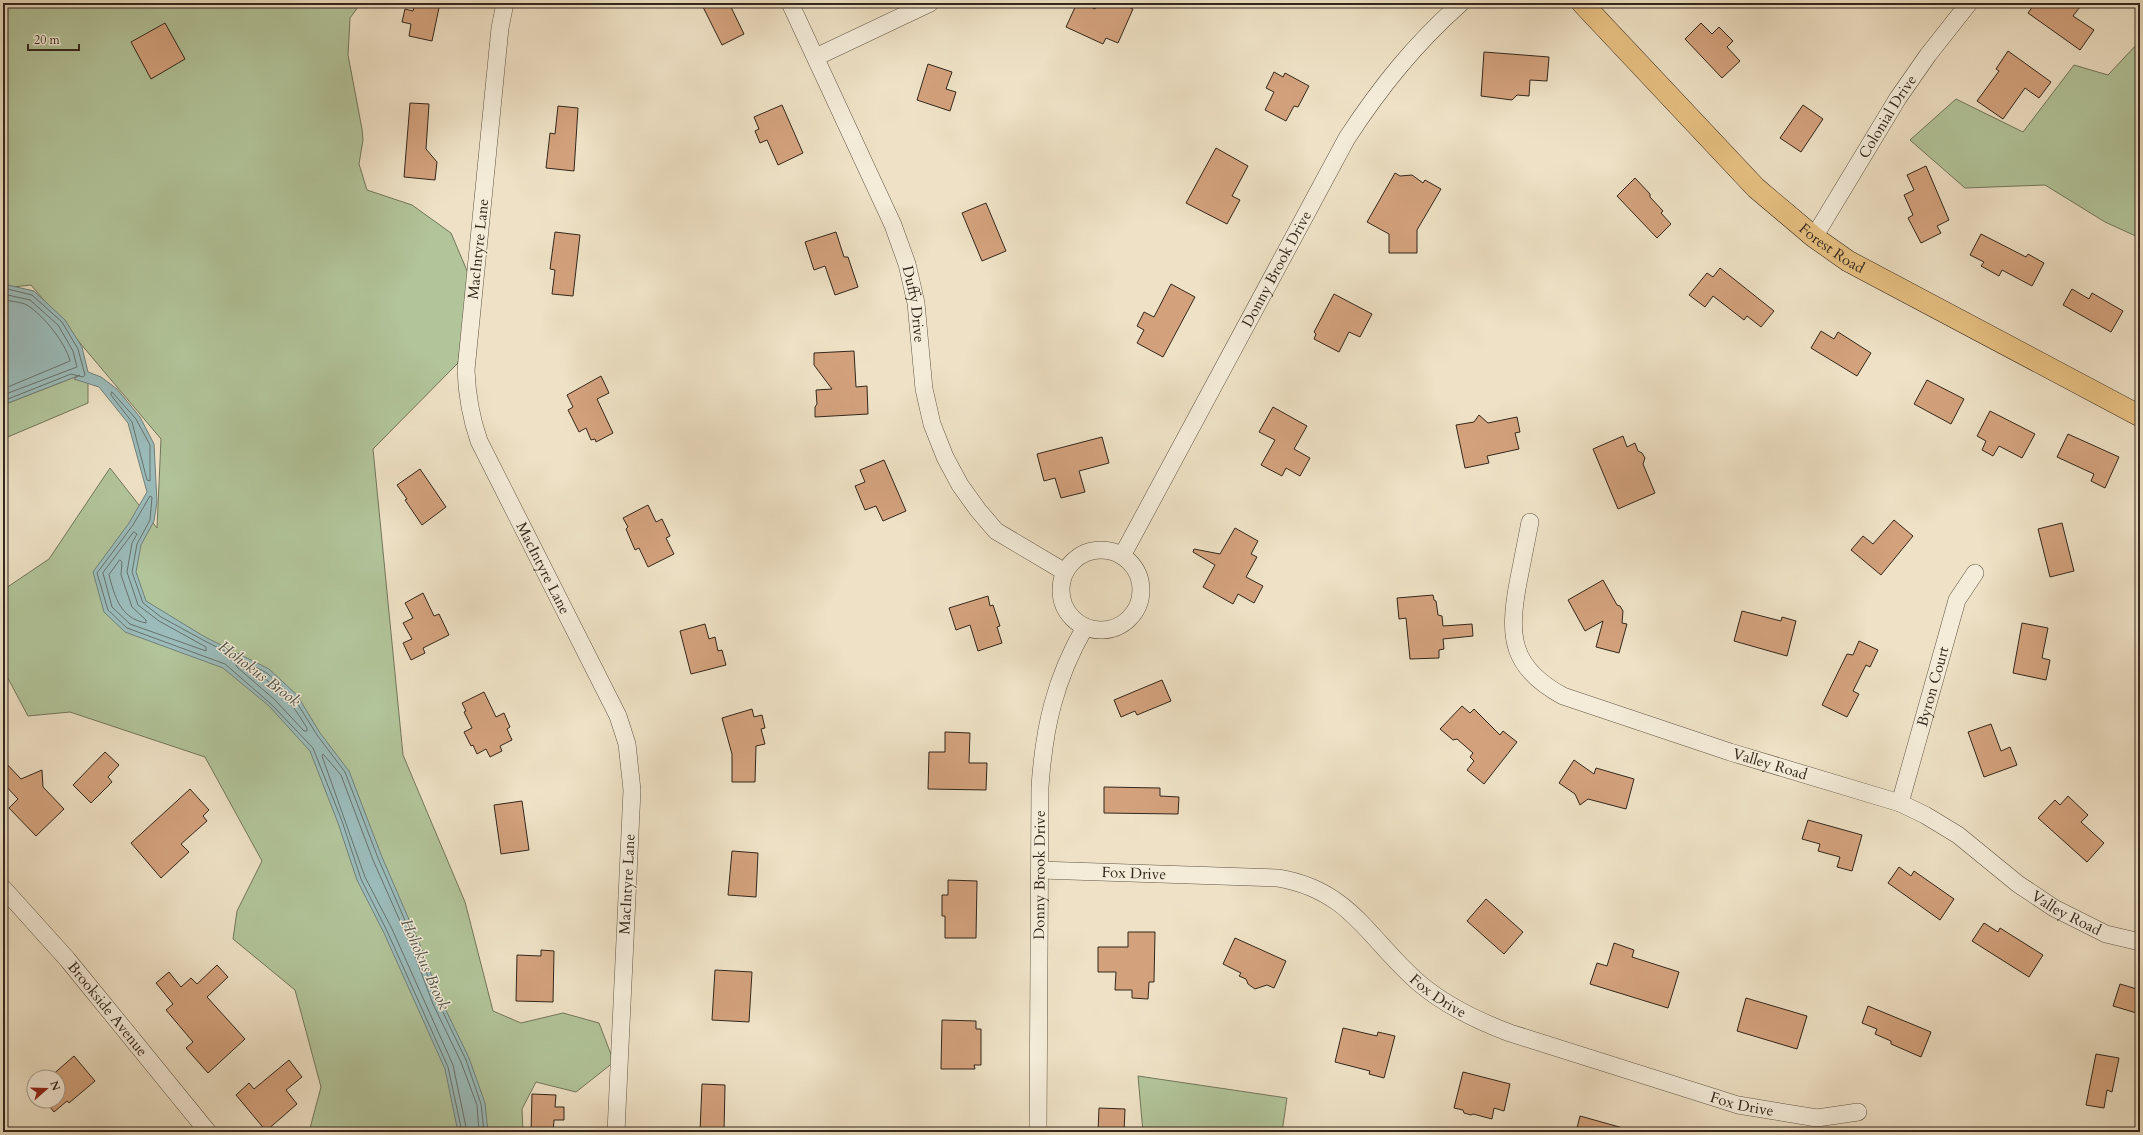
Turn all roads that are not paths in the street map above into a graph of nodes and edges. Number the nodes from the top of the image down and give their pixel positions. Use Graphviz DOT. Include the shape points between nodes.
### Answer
graph roads {
  1 [pos="505,3"];
  2 [pos="790,3"];
  3 [pos="930,3"];
  4 [pos="1461,3"];
  5 [pos="1582,3"];
  6 [pos="1969,3"];
  7 [pos="816,57"];
  8 [pos="1814,237"];
  9 [pos="2140,416"];
  10 [pos="1530,522"];
  11 [pos="1122,556"];
  12 [pos="1065,572"];
  13 [pos="1975,573"];
  14 [pos="1085,627"];
  15 [pos="1900,804"];
  16 [pos="1040,870"];
  17 [pos="3,888"];
  18 [pos="2140,942"];
  19 [pos="1858,1112"];
  20 [pos="208,1132"];
  21 [pos="616,1132"];
  22 [pos="1038,1132"];
  1 -- 21 [label="street, MacIntyre Lane" via="500,28 466,370 467,394 479,442 618,716 627,744 632,790"];
  2 -- 7 [label="street, Duffy Drive"];
  3 -- 7 [label="street"];
  4 -- 11 [label="street, Donny Brook Drive" via="1402,61 1373,98 1347,138"];
  5 -- 8 [label="main road, Forest Road" via="1756,188"];
  6 -- 8 [label="street, Colonial Drive" via="1928,54 1898,98"];
  7 -- 12 [label="street, Duffy Drive" via="894,226 916,303 924,389 932,424 945,457 960,485 996,531"];
  8 -- 9 [label="main road, Forest Road" via="1848,262"];
  10 -- 15 [label="street, Valley Road" via="1513,609 1512,628 1522,661 1546,687 1564,696 1730,752"];
  11 -- 12 [label="street" via="1110,551 1090,552 1073,561"];
  11 -- 14 [label="street" via="1132,565 1139,583 1139,602 1133,614 1111,629"];
  12 -- 14 [label="street" via="1061,584 1064,604 1074,620"];
  13 -- 15 [label="street, Byron Court" via="1957,600"];
  14 -- 16 [label="street, Donny Brook Drive" via="1070,653 1057,685 1042,751"];
  15 -- 18 [label="street, Valley Road" via="1925,815 1958,835 2018,884 2054,908 2106,934"];
  16 -- 19 [label="street, Fox Drive" via="1278,878 1298,882 1317,889 1340,903 1364,924 1420,984 1478,1021 1738,1105 1817,1118"];
  16 -- 22 [label="street, Donny Brook Drive"];
  17 -- 20 [label="street, Brookside Avenue" via="67,959"];
}
